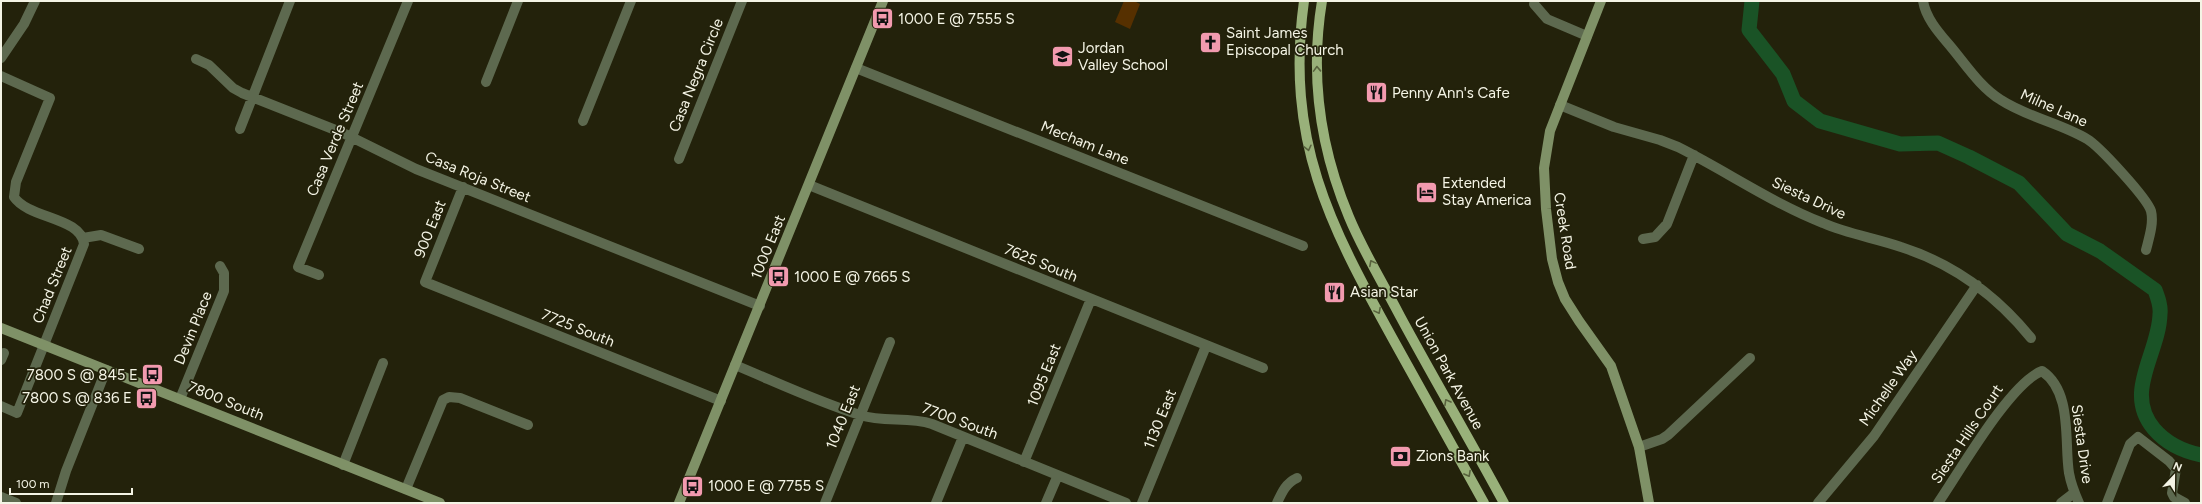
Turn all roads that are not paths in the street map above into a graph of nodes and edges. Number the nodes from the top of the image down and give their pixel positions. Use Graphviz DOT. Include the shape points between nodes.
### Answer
graph roads {
  1 [pos="35,1"];
  2 [pos="290,1"];
  3 [pos="408,1"];
  4 [pos="518,1"];
  5 [pos="631,1"];
  6 [pos="742,1"];
  7 [pos="883,1"];
  8 [pos="1304,1"];
  9 [pos="1322,1"];
  10 [pos="1601,1"];
  11 [pos="1923,1"];
  12 [pos="1534,4"];
  13 [pos="1587,36"];
  14 [pos="1,58"];
  15 [pos="196,59"];
  16 [pos="856,68"];
  17 [pos="1,76"];
  18 [pos="486,82"];
  19 [pos="251,97"];
  20 [pos="1560,105"];
  21 [pos="583,121"];
  22 [pos="240,129"];
  23 [pos="352,137"];
  24 [pos="1694,155"];
  25 [pos="678,159"];
  26 [pos="809,185"];
  27 [pos="463,187"];
  28 [pos="83,238"];
  29 [pos="1643,239"];
  30 [pos="1303,246"];
  31 [pos="139,249"];
  32 [pos="2146,250"];
  33 [pos="220,266"];
  34 [pos="319,276"];
  35 [pos="426,282"];
  36 [pos="1977,285"];
  37 [pos="1091,299"];
  38 [pos="760,306"];
  39 [pos="1,328"];
  40 [pos="2031,338"];
  41 [pos="890,342"];
  42 [pos="44,345"];
  43 [pos="1206,346"];
  44 [pos="1750,358"];
  45 [pos="383,363"];
  46 [pos="735,365"];
  47 [pos="1263,368"];
  48 [pos="106,370"];
  49 [pos="2042,371"];
  50 [pos="180,399"];
  51 [pos="720,401"];
  52 [pos="1,406"];
  53 [pos="860,415"];
  54 [pos="528,425"];
  55 [pos="963,437"];
  56 [pos="1639,447"];
  57 [pos="1024,462"];
  58 [pos="344,464"];
  59 [pos="1058,475"];
  60 [pos="1297,478"];
  61 [pos="406,489"];
  62 [pos="2074,493"];
  63 [pos="1,497"];
  64 [pos="16,503"];
  65 [pos="56,503"];
  66 [pos="440,503"];
  67 [pos="679,503"];
  68 [pos="825,503"];
  69 [pos="936,503"];
  70 [pos="1046,503"];
  71 [pos="1126,503"];
  72 [pos="1142,503"];
  73 [pos="1277,503"];
  74 [pos="1484,503"];
  75 [pos="1504,503"];
  76 [pos="1649,503"];
  77 [pos="1818,503"];
  78 [pos="1938,503"];
  79 [pos="2061,503"];
  80 [pos="2079,503"];
  81 [pos="2107,503"];
  82 [pos="2185,503"];
  1 -- 14 [label="street" via="24,24"];
  2 -- 19 [label="street"];
  3 -- 23 [label="street, Casa Verde Street"];
  4 -- 18 [label="street"];
  5 -- 21 [label="street"];
  6 -- 25 [label="street, Casa Negra Circle"];
  7 -- 16 [label="street, 1000 East"];
  8 -- 74 [label="main road, one-way" via="1299,50 1301,102 1307,145 1326,208 1346,252"];
  75 -- 9 [label="main road, Union Park Avenue, one-way" via="1373,266 1338,188 1326,144 1318,98 1317,52"];
  10 -- 13 [label="street, Creek Road"];
  11 -- 32 [label="street, Milne Lane" via="1928,15 1943,37 2000,100 2088,139 2130,183 2150,209 2151,225"];
  12 -- 13 [label="street" via="1547,18"];
  13 -- 20 [label="street, Creek Road"];
  15 -- 19 [label="street, Casa Roja Street" via="209,65 233,88"];
  16 -- 26 [label="street, 1000 East"];
  16 -- 30 [label="street, Mecham Lane"];
  17 -- 28 [label="street, Chad Street" via="50,98 16,182 14,197 25,207 74,228"];
  19 -- 22 [label="street"];
  19 -- 23 [label="street, Casa Roja Street"];
  20 -- 24 [label="street, Siesta Drive" via="1614,127 1660,140"];
  20 -- 56 [label="street, Creek Road" via="1550,131 1544,168 1552,259 1565,299 1612,366"];
  23 -- 27 [label="street, Casa Roja Street" via="416,169"];
  23 -- 34 [label="street, Casa Verde Street" via="298,268"];
  24 -- 29 [label="street" via="1667,224 1654,237"];
  24 -- 36 [label="street, Siesta Drive" via="1804,215 1841,230 1918,253 1942,263"];
  26 -- 37 [label="street, 7625 South"];
  26 -- 38 [label="street, 1000 East"];
  27 -- 35 [label="street, 900 East"];
  27 -- 38 [label="street, Casa Roja Street"];
  28 -- 31 [label="street" via="101,235"];
  28 -- 42 [label="street, Chad Street" via="83,250"];
  33 -- 50 [label="street, Devin Place" via="224,273 224,291"];
  35 -- 51 [label="street, 7725 South"];
  36 -- 40 [label="street, Siesta Drive" via="2013,316"];
  36 -- 77 [label="street, Michelle Way" via="1874,436"];
  37 -- 43 [label="street, 7625 South"];
  37 -- 57 [label="street, 1095 East"];
  38 -- 46 [label="street, 1000 East"];
  39 -- 42 [label="street, 7800 South"];
  41 -- 53 [label="street, 1040 East"];
  42 -- 48 [label="street, 7800 South"];
  42 -- 52 [label="street, Chad Street" via="17,413"];
  43 -- 47 [label="street, 7625 South"];
  43 -- 72 [label="street, 1130 East"];
  44 -- 56 [label="street" via="1668,435"];
  45 -- 58 [label="street"];
  46 -- 51 [label="street, 1000 East"];
  46 -- 53 [label="street, 7700 South"];
  48 -- 50 [label="street, 7800 South"];
  48 -- 65 [label="street"];
  49 -- 62 [label="street, Siesta Drive" via="2053,383 2063,405 2069,473"];
  49 -- 78 [label="street, Siesta Hills Court" via="2032,374 2010,396"];
  50 -- 58 [label="street, 7800 South"];
  51 -- 67 [label="street, 1000 East"];
  53 -- 55 [label="street, 7700 South" via="877,420 922,421"];
  53 -- 68 [label="street, 1040 East"];
  54 -- 61 [label="street" via="460,398 449,397 444,400"];
  55 -- 57 [label="street, 7700 South"];
  55 -- 69 [label="street"];
  56 -- 76 [label="street, Creek Road"];
  57 -- 59 [label="street, 7700 South"];
  58 -- 61 [label="street, 7800 South"];
  59 -- 70 [label="street"];
  59 -- 71 [label="street, 7700 South"];
  60 -- 73 [label="street" via="1290,481"];
  61 -- 66 [label="street, 7800 South"];
  62 -- 79 [label="street"];
  62 -- 80 [label="street, Siesta Drive"];
  63 -- 64 [label="street"];
  81 -- 82 [label="street" via="2130,444 2138,437 2174,465 2176,474 2172,493"];
}
